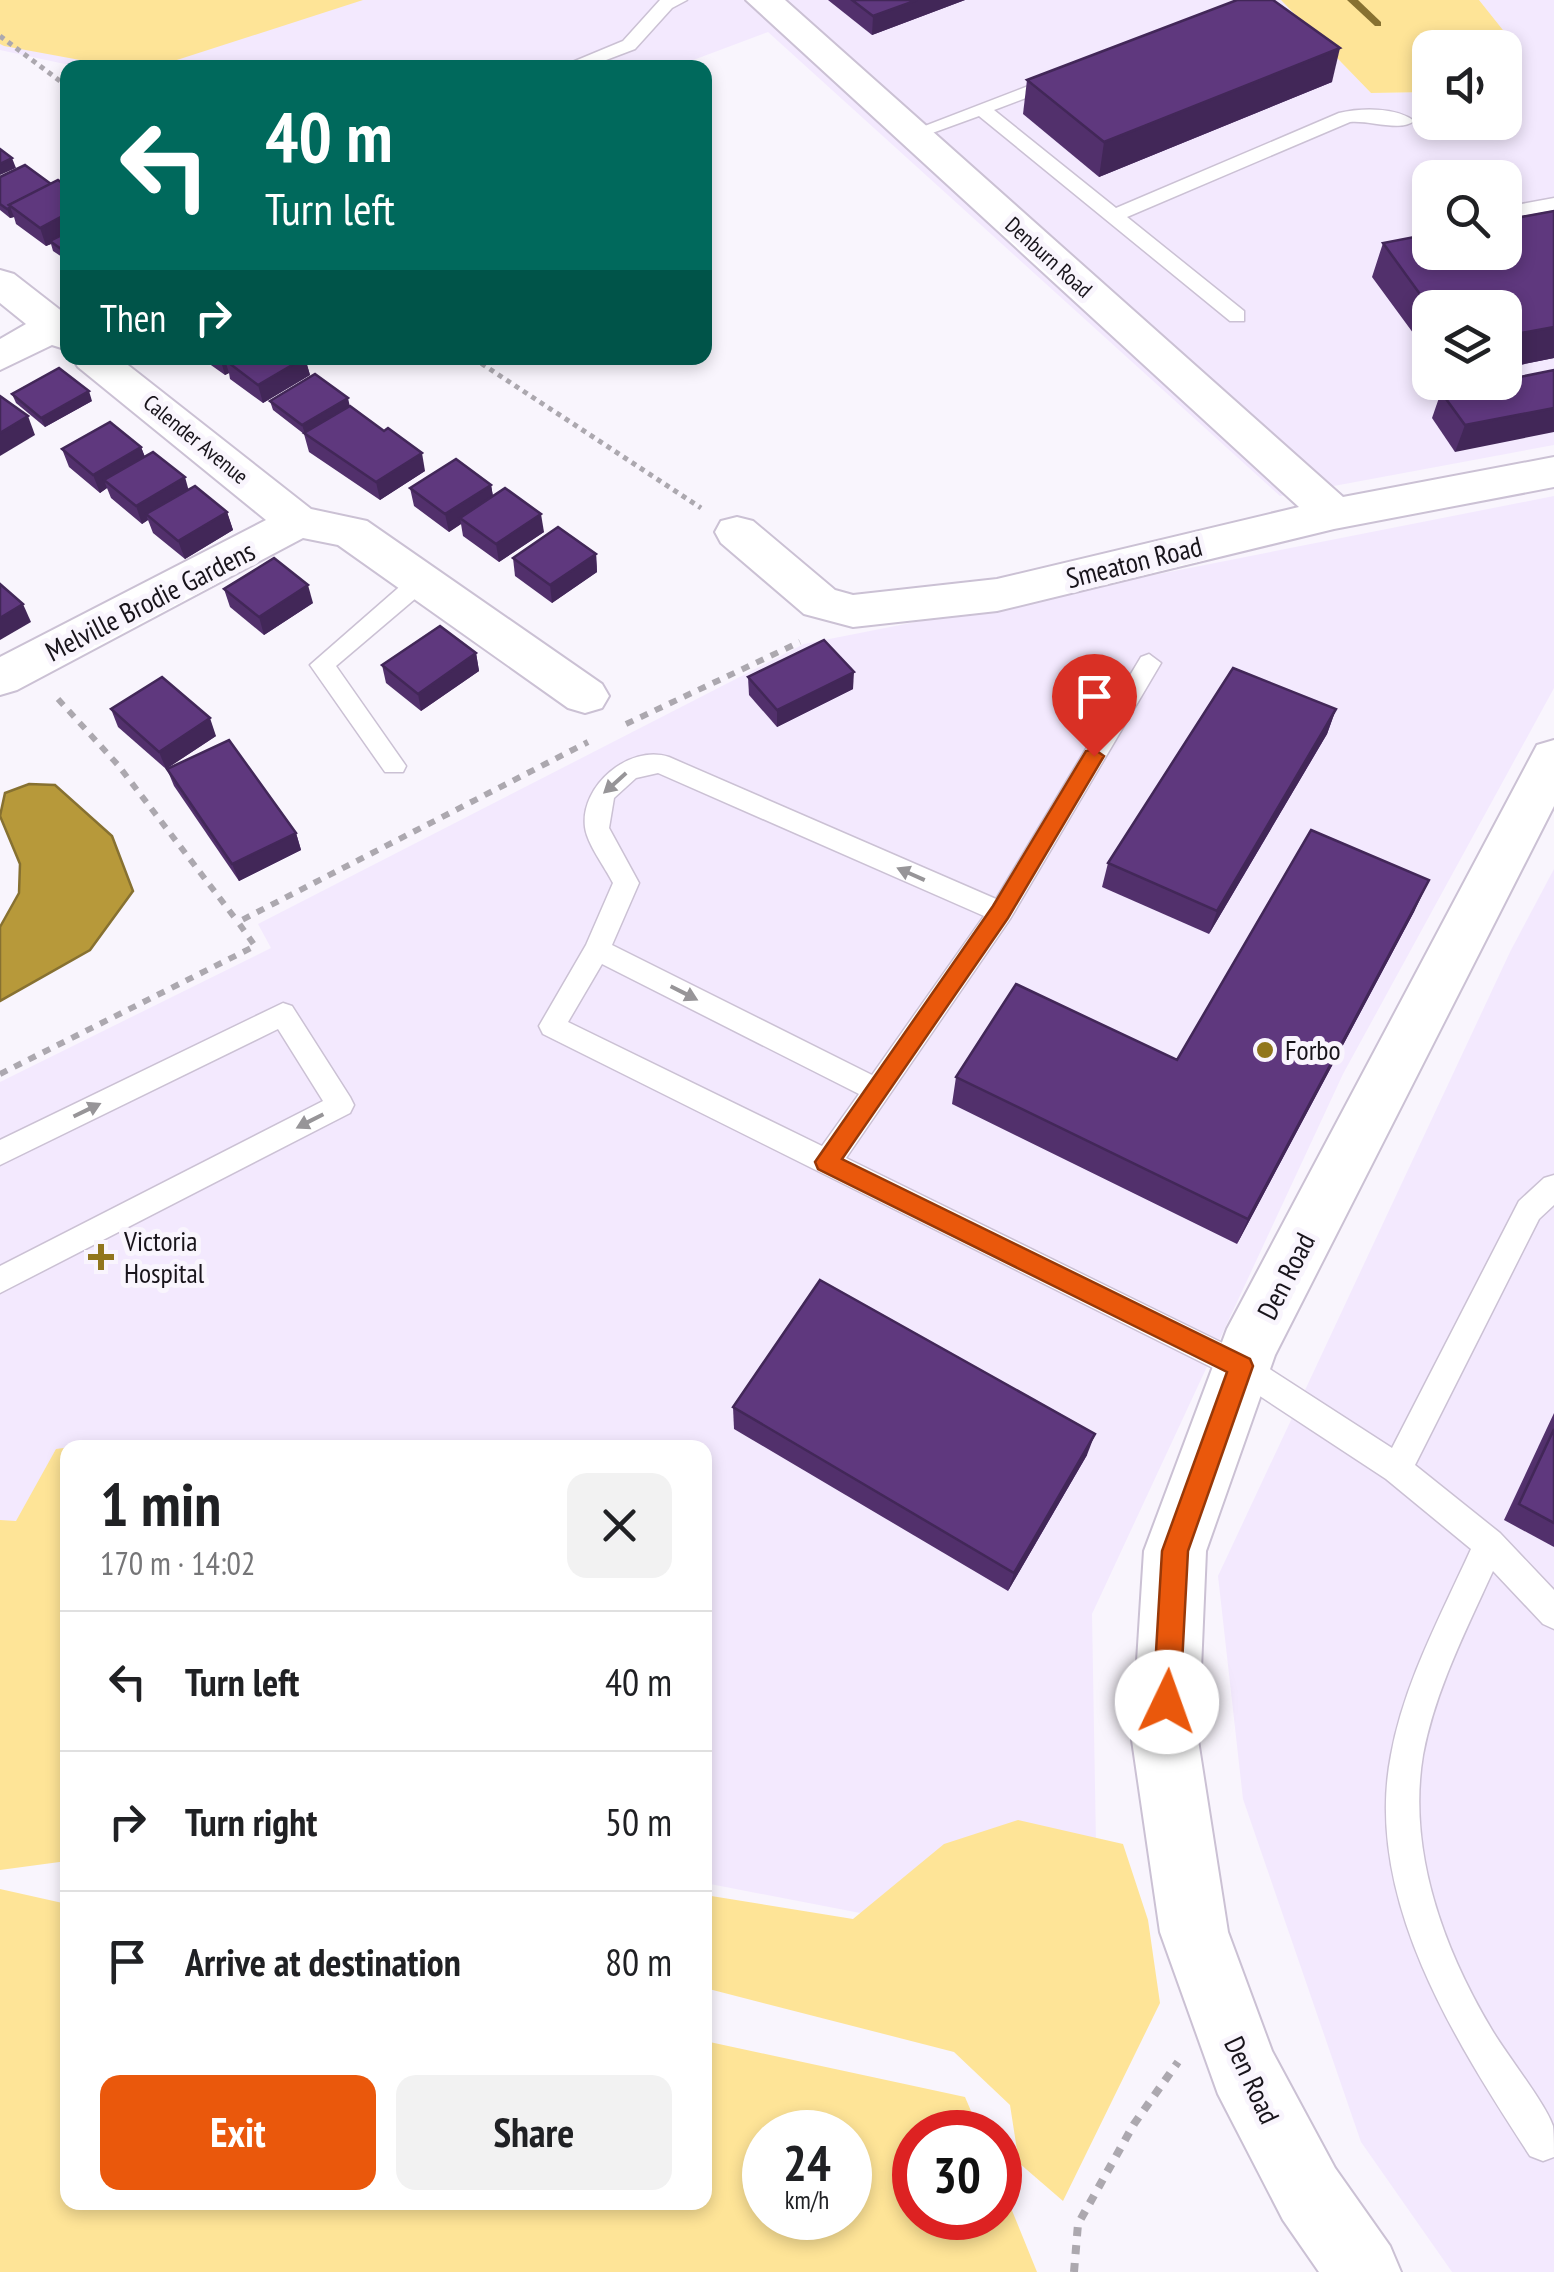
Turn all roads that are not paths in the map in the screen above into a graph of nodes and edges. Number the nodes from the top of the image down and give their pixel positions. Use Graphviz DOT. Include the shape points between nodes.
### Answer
graph roads {
  1 [pos="678,0"];
  2 [pos="764,0"];
  3 [pos="589,60"];
  4 [pos="1074,73"];
  5 [pos="982,108"];
  6 [pos="1405,121"];
  7 [pos="914,134"];
  8 [pos="1554,204"];
  9 [pos="1522,210"];
  10 [pos="1113,216"];
  11 [pos="0,284"];
  12 [pos="1236,316"];
  13 [pos="60,331"];
  14 [pos="60,332"];
  15 [pos="0,357"];
  16 [pos="101,365"];
  17 [pos="1554,472"];
  18 [pos="1334,514"];
  19 [pos="298,522"];
  20 [pos="737,532"];
  21 [pos="421,581"];
  22 [pos="1149,663"];
  23 [pos="13,672"];
  24 [pos="600,721"];
  25 [pos="1554,758"];
  26 [pos="394,766"];
  27 [pos="1001,912"];
  28 [pos="596,949"];
  29 [pos="876,1090"];
  30 [pos="0,1154"];
  31 [pos="826,1162"];
  32 [pos="1554,1187"];
  33 [pos="0,1280"];
  34 [pos="1241,1366"];
  35 [pos="1397,1468"];
  36 [pos="1489,1544"];
  37 [pos="1554,1613"];
  38 [pos="1543,2143"];
  39 [pos="1364,2272"];
  1 -- 3 [label="lane" via="666,4 629,45"];
  2 -- 7 [label="street, Denburn Road"];
  4 -- 5 [label="lane"];
  5 -- 7 [label="lane"];
  5 -- 10 [label="lane"];
  6 -- 10 [label="lane" via="1366,115 1336,120"];
  7 -- 18 [label="street, Denburn Road"];
  8 -- 9 [label="lane"];
  10 -- 12 [label="lane"];
  11 -- 13 [label="street"];
  14 -- 15 [label="street"];
  16 -- 19 [label="street, Calender Avenue"];
  17 -- 18 [label="street, Smeaton Road"];
  18 -- 20 [label="street, Smeaton Road" via="997,595 853,611 820,602"];
  19 -- 21 [label="street" via="351,532"];
  19 -- 23 [label="street, Melville Brodie Gardens"];
  21 -- 24 [label="street"];
  21 -- 26 [label="lane" via="322,665"];
  22 -- 27 [label="lane"];
  25 -- 34 [label="street, Den Road"];
  27 -- 28 [label="lane, one-way" via="660,763 629,770 602,794 597,828 626,882"];
  27 -- 29 [label="lane"];
  28 -- 29 [label="lane, one-way"];
  28 -- 31 [label="lane" via="552,1026"];
  29 -- 31 [label="lane"];
  30 -- 33 [label="lane, one-way" via="283,1014 340,1105"];
  31 -- 34 [label="lane"];
  32 -- 35 [label="lane" via="1529,1210"];
  34 -- 35 [label="lane"];
  34 -- 39 [label="street, Den Road" via="1175,1551 1165,1740 1194,1932 1226,2021 1309,2194"];
  35 -- 36 [label="lane"];
  36 -- 37 [label="lane"];
  36 -- 38 [label="lane" via="1438,1657 1406,1753 1404,1846 1419,1921 1466,2025"];
}
